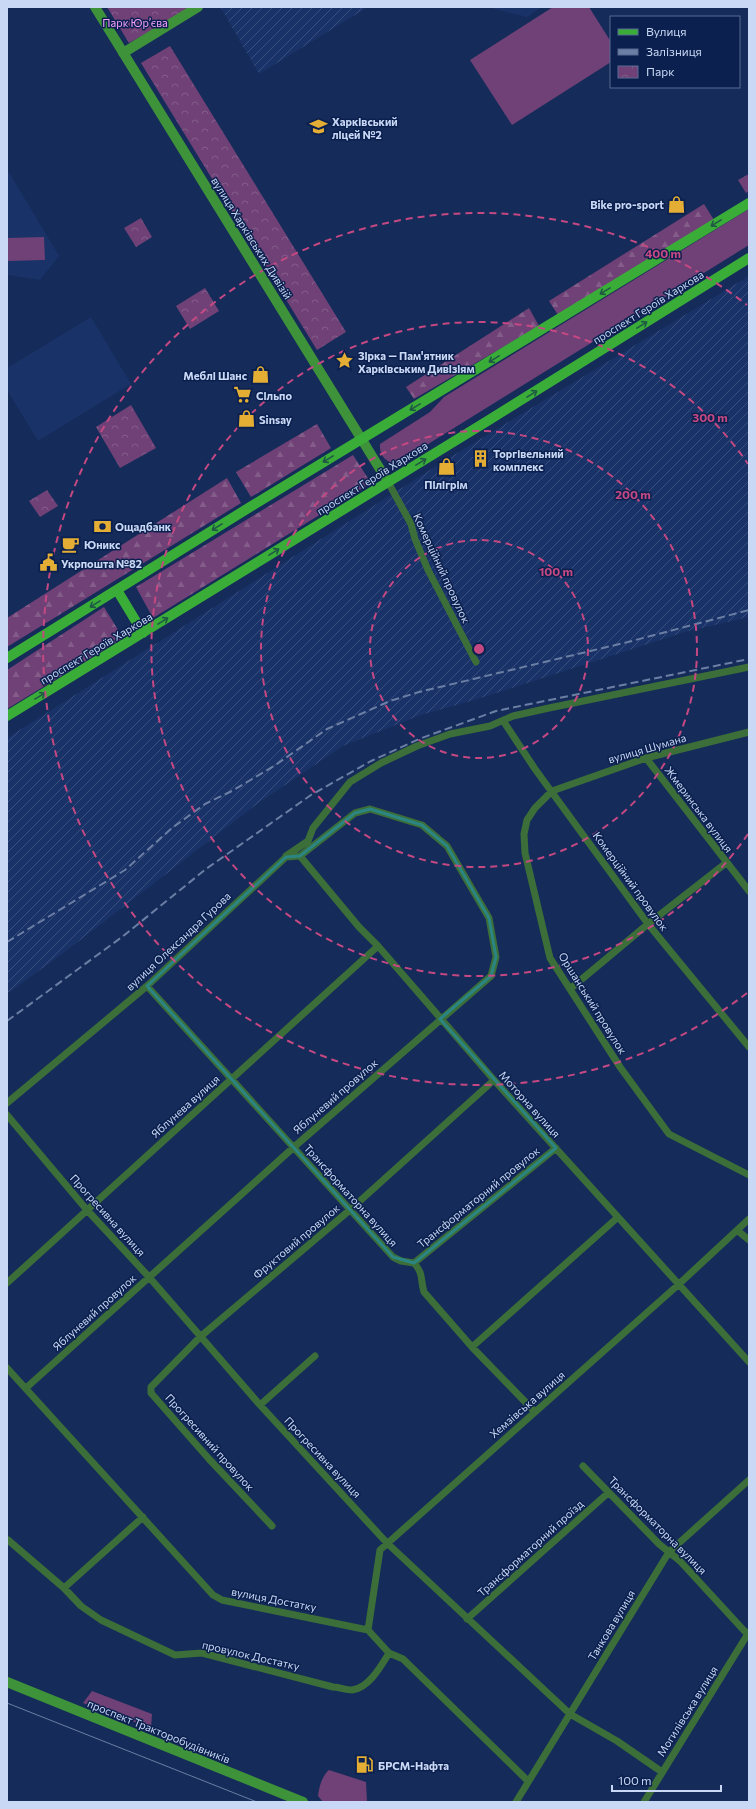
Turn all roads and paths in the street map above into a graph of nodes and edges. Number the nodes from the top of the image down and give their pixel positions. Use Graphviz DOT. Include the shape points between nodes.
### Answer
graph roads {
  1 [pos="95,7"];
  2 [pos="198,7"];
  3 [pos="124,53"];
  4 [pos="749,203"];
  5 [pos="749,258"];
  6 [pos="361,439"];
  7 [pos="388,482"];
  8 [pos="117,590"];
  9 [pos="143,633"];
  10 [pos="7,658"];
  11 [pos="476,662"];
  12 [pos="749,667"];
  13 [pos="7,716"];
  14 [pos="504,722"];
  15 [pos="749,732"];
  16 [pos="646,758"];
  17 [pos="552,791"];
  18 [pos="300,856"];
  19 [pos="286,857"];
  20 [pos="726,863"];
  21 [pos="749,891"];
  22 [pos="648,924"];
  23 [pos="378,946"];
  24 [pos="147,986"];
  25 [pos="570,989"];
  26 [pos="440,1019"];
  27 [pos="749,1047"];
  28 [pos="231,1079"];
  29 [pos="494,1080"];
  30 [pos="7,1103"];
  31 [pos="7,1115"];
  32 [pos="294,1147"];
  33 [pos="556,1148"];
  34 [pos="749,1175"];
  35 [pos="351,1209"];
  36 [pos="87,1210"];
  37 [pos="616,1218"];
  38 [pos="749,1219"];
  39 [pos="738,1231"];
  40 [pos="749,1240"];
  41 [pos="414,1263"];
  42 [pos="149,1277"];
  43 [pos="7,1283"];
  44 [pos="678,1285"];
  45 [pos="200,1337"];
  46 [pos="472,1347"];
  47 [pos="315,1356"];
  48 [pos="749,1362"];
  49 [pos="7,1368"];
  50 [pos="26,1388"];
  51 [pos="260,1405"];
  52 [pos="534,1412"];
  53 [pos="583,1466"];
  54 [pos="749,1480"];
  55 [pos="608,1493"];
  56 [pos="143,1517"];
  57 [pos="272,1526"];
  58 [pos="8,1540"];
  59 [pos="387,1543"];
  60 [pos="669,1552"];
  61 [pos="64,1588"];
  62 [pos="467,1619"];
  63 [pos="368,1630"];
  64 [pos="748,1634"];
  65 [pos="389,1653"];
  66 [pos="7,1682"];
  67 [pos="570,1714"];
  68 [pos="662,1772"];
  69 [pos="528,1781"];
  70 [pos="303,1802"];
  71 [pos="516,1802"];
  72 [pos="644,1802"];
  1 -- 3 [label="street, вулиця Харківських Дивізій"];
  2 -- 3 [label="street"];
  3 -- 6 [label="street, вулиця Харківських Дивізій"];
  4 -- 6 [label="main road, one-way"];
  7 -- 5 [label="main road, проспект Героїв Харкова, one-way"];
  6 -- 7 [label="street, вулиця Харківських Дивізій"];
  6 -- 8 [label="main road, one-way"];
  9 -- 7 [label="main road, проспект Героїв Харкова, one-way"];
  7 -- 11 [label="street, Комерційний провулок" via="411,524 428,570"];
  8 -- 9 [label="main road"];
  8 -- 10 [label="main road, one-way"];
  13 -- 9 [label="main road, проспект Героїв Харкова, one-way"];
  12 -- 14 [label="street, вулиця Олександра Гурова" via="513,716"];
  14 -- 17 [label="street, Комерційний провулок"];
  14 -- 19 [label="street, вулиця Олександра Гурова" via="450,734 417,746 381,763 350,782 313,828 308,841"];
  15 -- 16 [label="street, вулиця Шумана"];
  16 -- 17 [label="street, вулиця Шумана"];
  16 -- 20 [label="street, Жмеринська вулиця"];
  17 -- 22 [label="street, Комерційний провулок"];
  17 -- 25 [label="street, Оршанський провулок" via="527,820 524,834 525,854 550,958"];
  18 -- 19 [label="street"];
  18 -- 23 [label="street, Моторна вулиця"];
  18 -- 26 [label="street, Яблуневий провулок" via="355,813 370,808 422,825 447,846 489,918 496,957 490,976"];
  19 -- 24 [label="street, вулиця Олександра Гурова"];
  20 -- 21 [label="street, Жмеринська вулиця"];
  20 -- 22 [label="street"];
  22 -- 25 [label="street"];
  22 -- 27 [label="street, Комерційний провулок"];
  23 -- 26 [label="street, Моторна вулиця"];
  23 -- 28 [label="street, Яблунева вулиця"];
  24 -- 28 [label="street, Трансформаторна вулиця"];
  24 -- 30 [label="street, вулиця Олександра Гурова"];
  25 -- 34 [label="street, Оршанський провулок" via="620,1067 669,1134"];
  26 -- 29 [label="street, Моторна вулиця"];
  26 -- 32 [label="street, Яблуневий провулок"];
  28 -- 32 [label="street, Трансформаторна вулиця"];
  28 -- 36 [label="street, Яблунева вулиця"];
  29 -- 33 [label="street, Моторна вулиця"];
  29 -- 35 [label="street, Фруктовий провулок"];
  31 -- 36 [label="street, Прогресивна вулиця"];
  32 -- 35 [label="street, Трансформаторна вулиця"];
  32 -- 42 [label="street, Яблуневий провулок"];
  33 -- 37 [label="street, Моторна вулиця"];
  33 -- 41 [label="street, Трансформаторний провулок"];
  35 -- 41 [label="street, Трансформаторна вулиця" via="393,1257"];
  35 -- 45 [label="street, Фруктовий провулок"];
  36 -- 42 [label="street, Прогресивна вулиця"];
  36 -- 43 [label="street, Яблунева вулиця"];
  37 -- 44 [label="street, Моторна вулиця"];
  37 -- 46 [label="street"];
  38 -- 39 [label="street, Хемзівська вулиця"];
  39 -- 40 [label="street"];
  39 -- 44 [label="street, Хемзівська вулиця"];
  41 -- 46 [label="street" via="422,1275 424,1292"];
  42 -- 45 [label="street, Прогресивна вулиця"];
  42 -- 50 [label="street, Яблуневий провулок"];
  44 -- 48 [label="street, Моторна вулиця"];
  44 -- 52 [label="street, Хемзівська вулиця"];
  45 -- 51 [label="street, Прогресивна вулиця"];
  45 -- 57 [label="street, Прогресивний провулок" via="152,1386 151,1393"];
  46 -- 52 [label="street"];
  47 -- 51 [label="street"];
  49 -- 50 [label="street, вулиця Достатку"];
  50 -- 56 [label="street, вулиця Достатку"];
  51 -- 59 [label="street, Прогресивна вулиця"];
  52 -- 59 [label="street, Хемзівська вулиця"];
  53 -- 55 [label="street, Трансформаторна вулиця"];
  54 -- 60 [label="street, Танкова вулиця"];
  55 -- 60 [label="street, Трансформаторна вулиця"];
  55 -- 62 [label="street, Трансформаторний проїзд"];
  56 -- 61 [label="street"];
  56 -- 63 [label="street, вулиця Достатку" via="213,1595 222,1600"];
  58 -- 61 [label="street, провулок Достатку"];
  59 -- 62 [label="street, Прогресивна вулиця"];
  59 -- 63 [label="street, Хемзівська вулиця" via="380,1550"];
  60 -- 64 [label="street, Трансформаторна вулиця"];
  60 -- 67 [label="street, Танкова вулиця"];
  61 -- 65 [label="street, провулок Достатку" via="101,1620 175,1655 202,1653 333,1687 352,1690 367,1682 376,1674"];
  62 -- 67 [label="street, Прогресивна вулиця"];
  63 -- 65 [label="street"];
  64 -- 68 [label="street, Могилівська вулиця"];
  65 -- 69 [label="street" via="403,1659"];
  66 -- 70 [label="street, проспект Тракторобудівників"];
  67 -- 68 [label="street, Прогресивна вулиця" via="617,1741"];
  67 -- 69 [label="street, Танкова вулиця"];
  68 -- 72 [label="street, Могилівська вулиця"];
  69 -- 71 [label="street, Танкова вулиця"];
}
